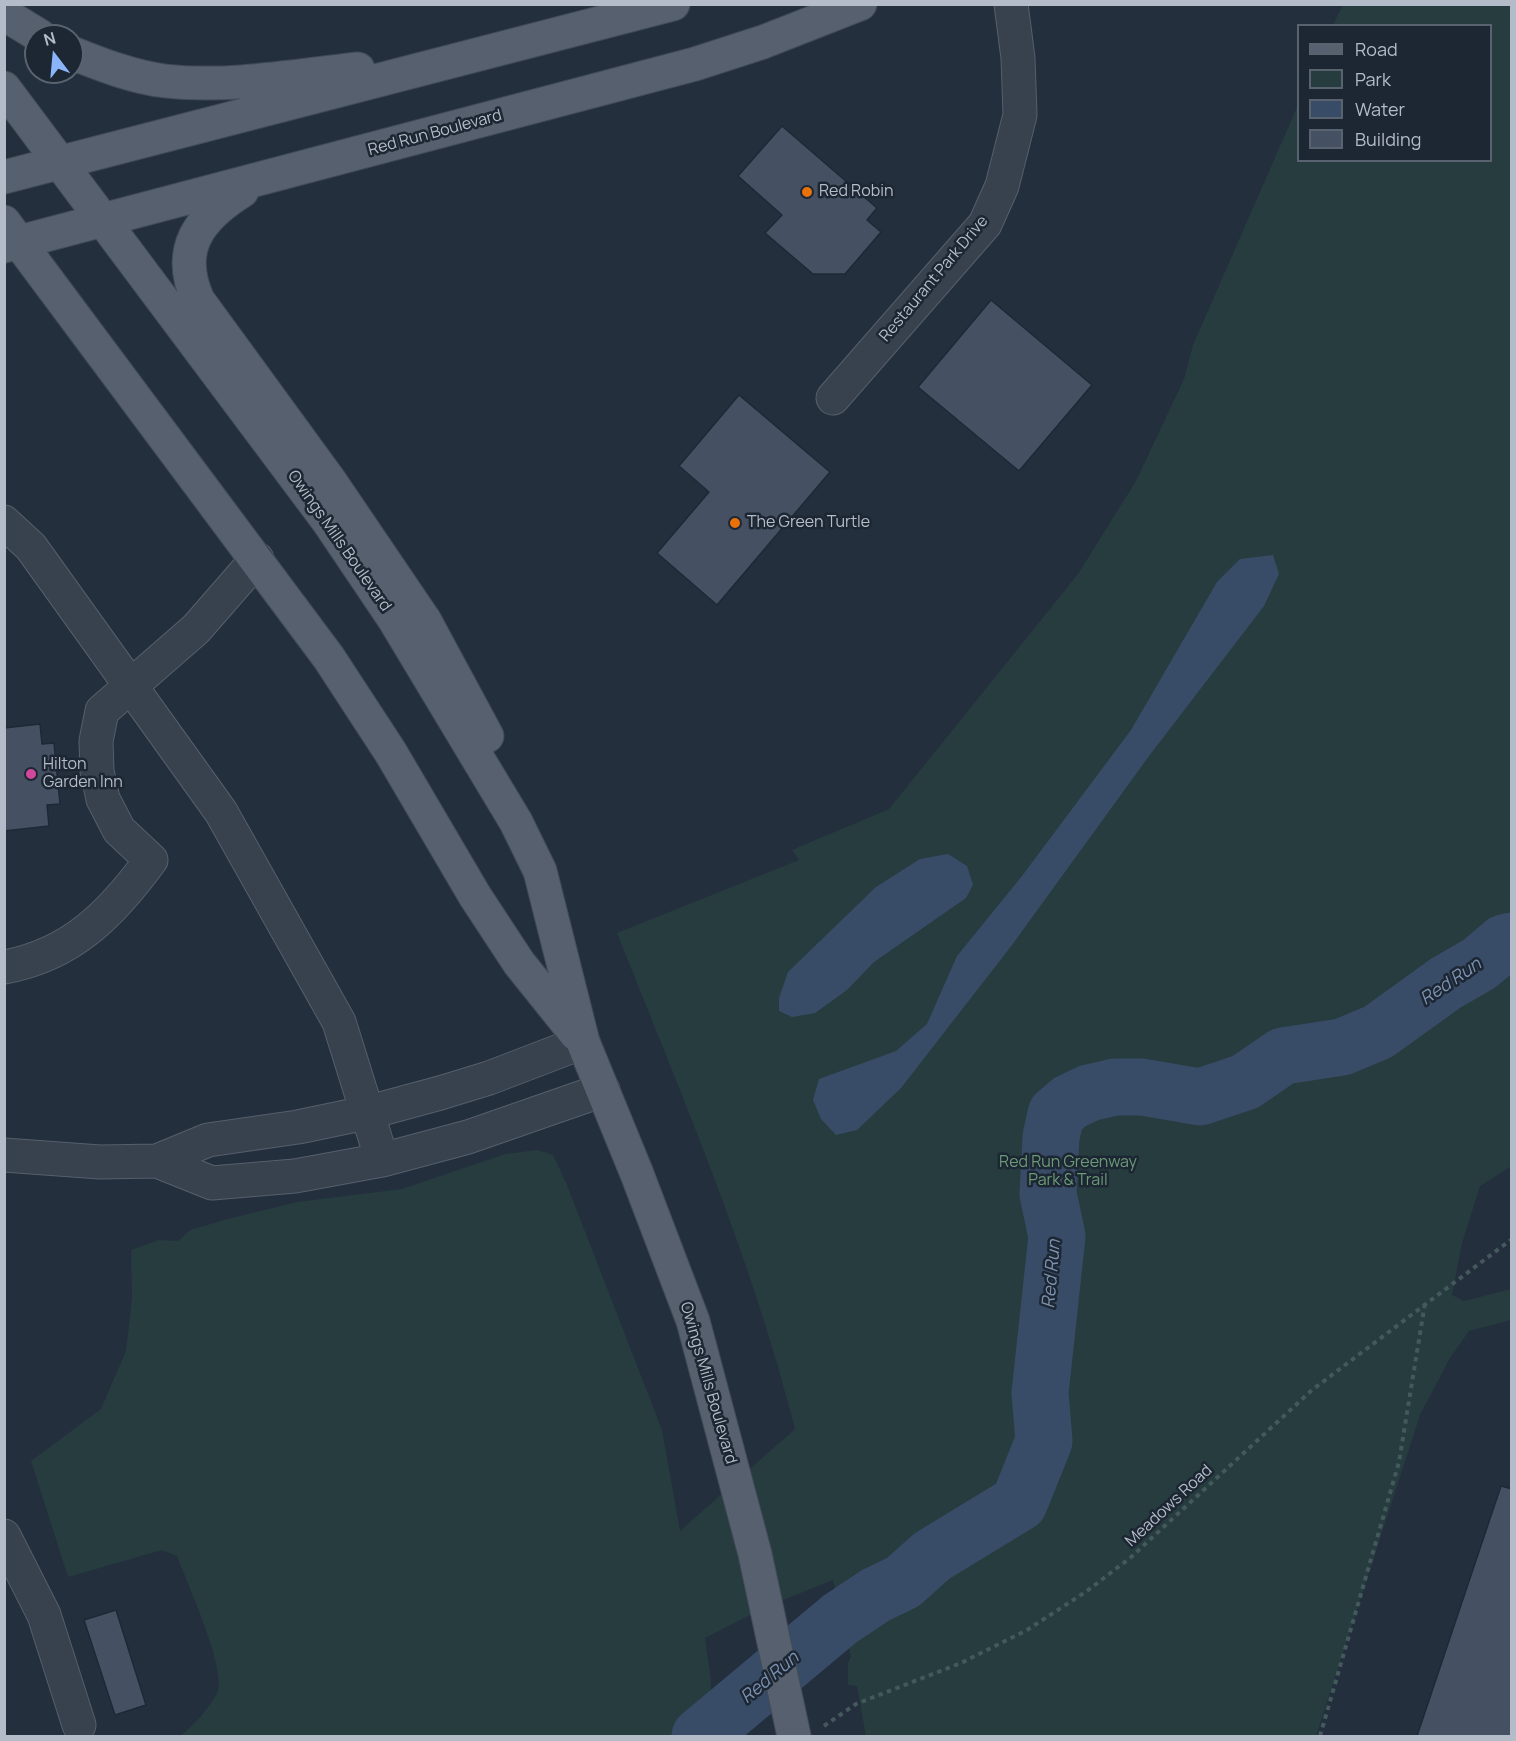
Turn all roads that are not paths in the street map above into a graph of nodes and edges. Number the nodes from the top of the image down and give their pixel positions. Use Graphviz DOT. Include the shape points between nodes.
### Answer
graph roads {
  1 [pos="673,4"];
  2 [pos="860,4"];
  3 [pos="1011,4"];
  4 [pos="4,14"];
  5 [pos="24,26"];
  6 [pos="482,56"];
  7 [pos="84,58"];
  8 [pos="4,88"];
  9 [pos="60,162"];
  10 [pos="278,174"];
  11 [pos="4,177"];
  12 [pos="102,220"];
  13 [pos="10,237"];
  14 [pos="833,398"];
  15 [pos="4,522"];
  16 [pos="257,559"];
  17 [pos="129,685"];
  18 [pos="516,822"];
  19 [pos="4,968"];
  20 [pos="583,1042"];
  21 [pos="603,1090"];
  22 [pos="369,1112"];
  23 [pos="4,1155"];
  24 [pos="382,1160"];
  25 [pos="158,1161"];
  26 [pos="8,1556"];
  27 [pos="79,1725"];
  28 [pos="806,1733"];
  1 -- 6 [label="main road"];
  2 -- 10 [label="main road, Red Run Boulevard" via="695,64"];
  3 -- 14 [label="street, Restaurant Park Drive" via="1020,115 1002,186 985,224"];
  4 -- 5 [label="main road"];
  6 -- 7 [label="main road" via="214,84 164,81"];
  6 -- 9 [label="main road"];
  8 -- 9 [label="main road, Owings Mills Boulevard"];
  9 -- 11 [label="main road"];
  9 -- 12 [label="main road, Owings Mills Boulevard"];
  10 -- 12 [label="main road, Red Run Boulevard"];
  10 -- 18 [label="main road" via="242,191 208,215 191,251 192,287 425,621 497,755"];
  12 -- 13 [label="main road, Red Run Boulevard"];
  12 -- 18 [label="main road, Owings Mills Boulevard" via="328,521 394,619"];
  13 -- 16 [label="main road, Owings Mills Boulevard"];
  15 -- 17 [label="street" via="31,547"];
  16 -- 17 [label="street" via="196,629"];
  16 -- 20 [label="main road, Owings Mills Boulevard" via="391,753 519,963"];
  17 -- 19 [label="street" via="102,711 96,741 97,771 103,799 119,830 151,860 122,900 89,930 52,950"];
  17 -- 22 [label="street" via="221,812 339,1022"];
  18 -- 20 [label="main road, Owings Mills Boulevard" via="540,871"];
  20 -- 21 [label="main road, Owings Mills Boulevard"];
  20 -- 22 [label="street" via="489,1078"];
  21 -- 24 [label="street" via="533,1116"];
  21 -- 28 [label="main road, Owings Mills Boulevard" via="693,1321 774,1633"];
  22 -- 24 [label="street"];
  22 -- 25 [label="street" via="208,1140"];
  23 -- 25 [label="street" via="100,1162"];
  24 -- 25 [label="street" via="295,1176 212,1183"];
  26 -- 27 [label="street" via="44,1615"];
}
